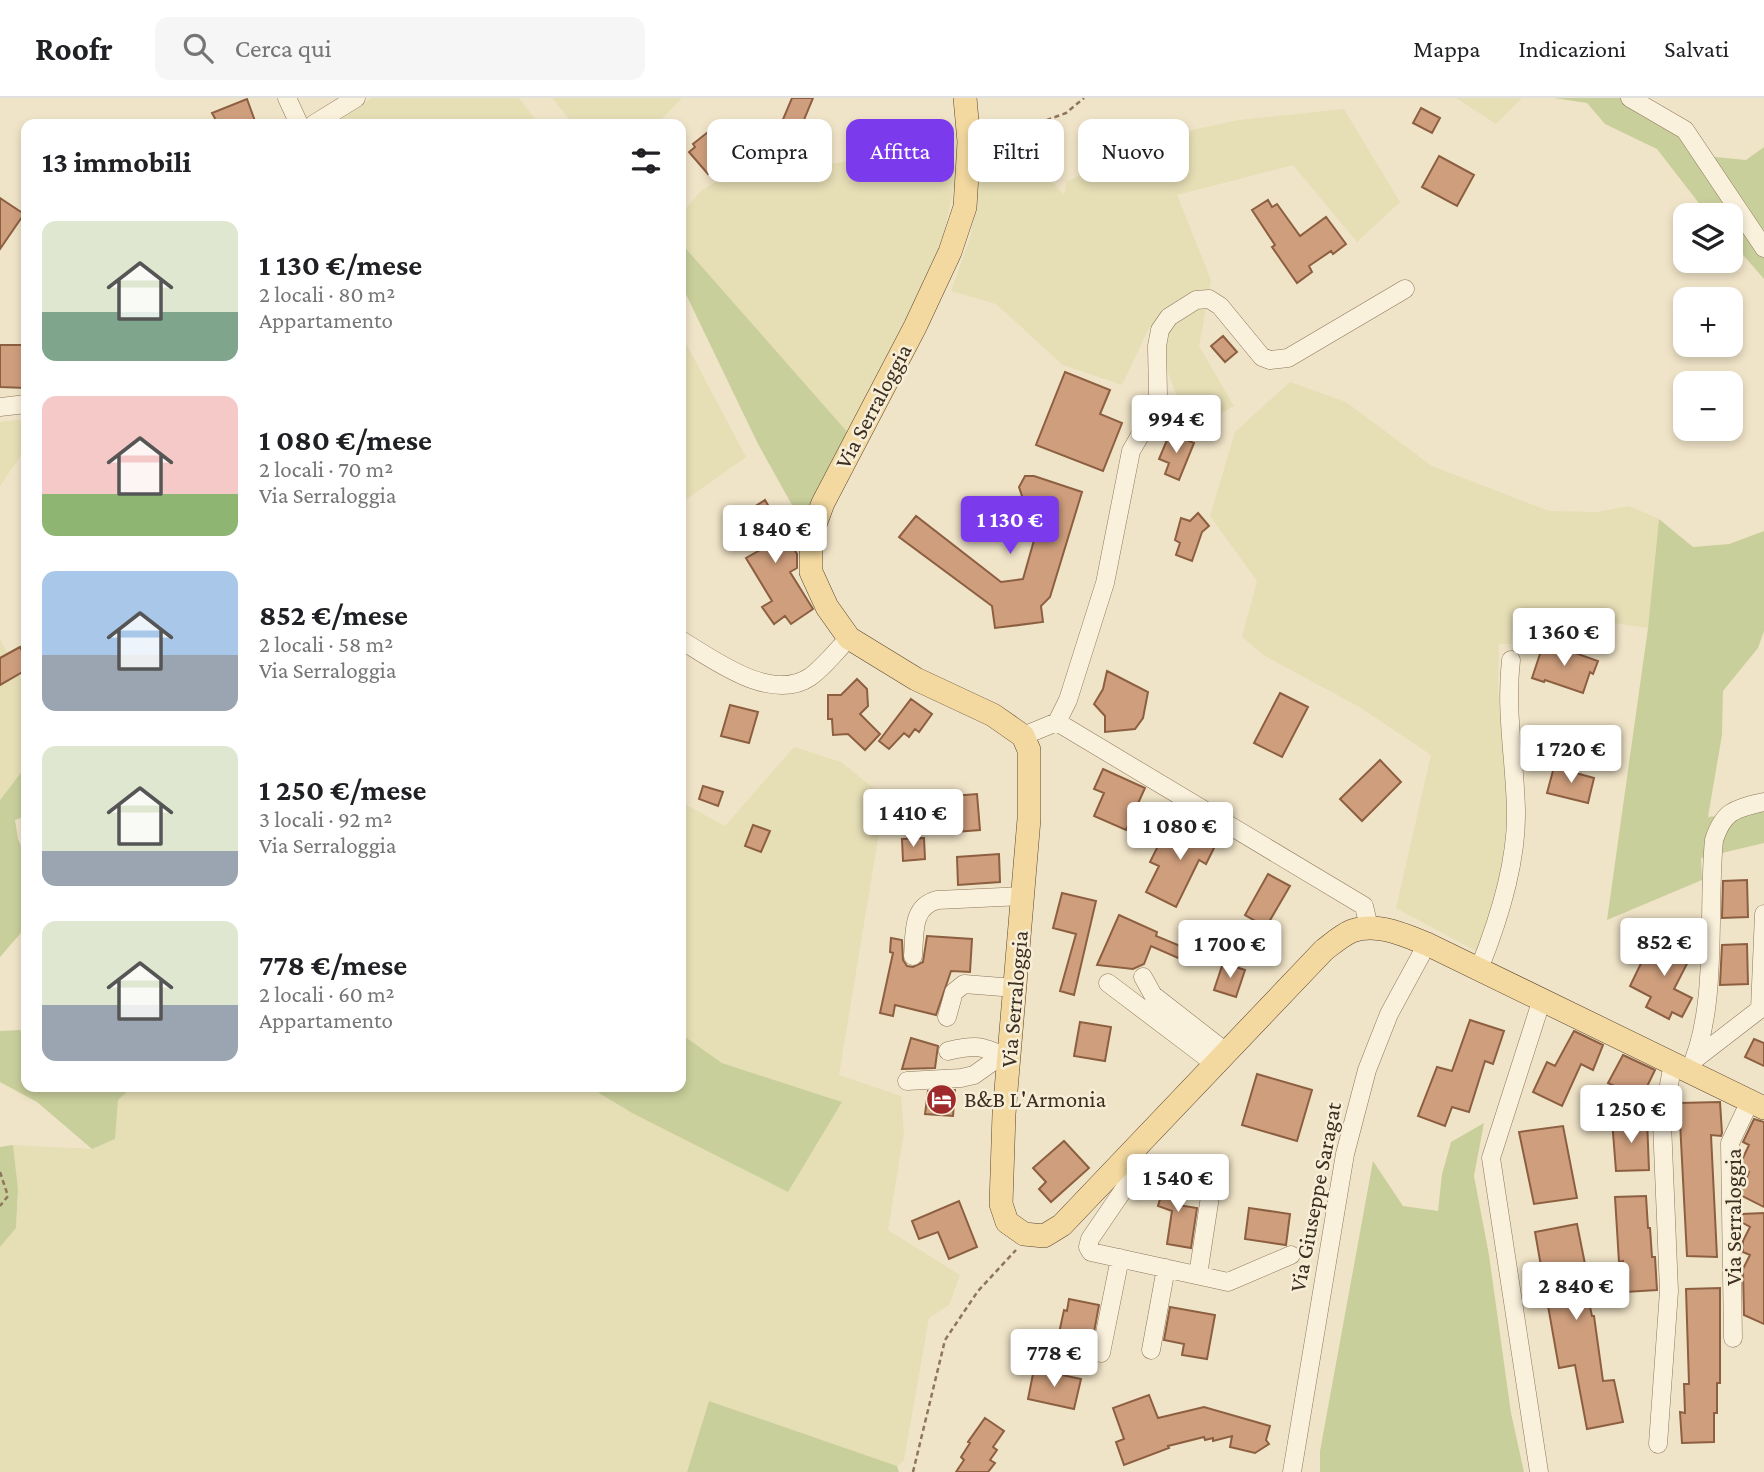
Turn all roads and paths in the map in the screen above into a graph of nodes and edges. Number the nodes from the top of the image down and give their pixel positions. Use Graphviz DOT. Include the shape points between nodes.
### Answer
graph roads {
  1 [pos="287,98"];
  2 [pos="356,98"];
  3 [pos="965,98"];
  4 [pos="1084,98"];
  5 [pos="1630,98"];
  6 [pos="297,119"];
  7 [pos="322,119"];
  8 [pos="1050,119"];
  9 [pos="968,131"];
  10 [pos="968,158"];
  11 [pos="1764,248"];
  12 [pos="1405,289"];
  13 [pos="21,405"];
  14 [pos="0,407"];
  15 [pos="849,638"];
  16 [pos="686,643"];
  17 [pos="1511,660"];
  18 [pos="1057,722"];
  19 [pos="1023,736"];
  20 [pos="1764,802"];
  21 [pos="1022,895"];
  22 [pos="1764,914"];
  23 [pos="1369,927"];
  24 [pos="1427,944"];
  25 [pos="913,957"];
  26 [pos="1479,969"];
  27 [pos="1143,977"];
  28 [pos="1108,983"];
  29 [pos="1015,988"];
  30 [pos="1542,999"];
  31 [pos="1762,1009"];
  32 [pos="947,1017"];
  33 [pos="948,1051"];
  34 [pos="1005,1056"];
  35 [pos="1221,1058"];
  36 [pos="1685,1065"];
  37 [pos="907,1081"];
  38 [pos="1757,1104"];
  39 [pos="1129,1155"];
  40 [pos="0,1172"];
  41 [pos="1211,1189"];
  42 [pos="0,1206"];
  43 [pos="1030,1235"];
  44 [pos="1291,1255"];
  45 [pos="1120,1258"];
  46 [pos="1166,1268"];
  47 [pos="1198,1275"];
  48 [pos="1733,1338"];
  49 [pos="1151,1350"];
  50 [pos="1101,1353"];
  51 [pos="1658,1444"];
  52 [pos="913,1472"];
  53 [pos="1292,1472"];
  54 [pos="1539,1472"];
  1 -- 6 [label="street"];
  2 -- 7 [label="street"];
  3 -- 9 [label="main road, Via Serraloggia"];
  4 -- 8 [label="path"];
  5 -- 11 [label="street" via="1685,130"];
  10 -- 15 [label="main road, Via Serraloggia" via="965,208 950,252 811,535 811,572 827,607"];
  12 -- 18 [label="street" via="1289,358 1262,356 1209,299 1196,300 1170,317 1160,330 1157,346 1158,395 1131,451 1105,583"];
  13 -- 14 [label="street"];
  15 -- 16 [label="street" via="809,678 777,687 740,675"];
  15 -- 19 [label="main road, Via Serraloggia"];
  17 -- 26 [label="street" via="1507,691 1516,814 1497,924"];
  18 -- 19 [label="street"];
  18 -- 23 [label="street" via="1364,906"];
  19 -- 21 [label="main road, Via Serraloggia" via="1029,750 1031,783"];
  20 -- 36 [label="street" via="1736,809 1720,822 1714,840 1707,996"];
  21 -- 25 [label="street" via="927,903 916,920"];
  21 -- 29 [label="main road, Via Serraloggia"];
  22 -- 31 [label="street"];
  23 -- 24 [label="main road, Via Serraloggia"];
  23 -- 35 [label="main road" via="1350,932 1324,950"];
  24 -- 26 [label="main road, Via Serraloggia"];
  24 -- 53 [label="street, Via Giuseppe Saragat" via="1389,1014 1371,1059 1348,1142"];
  26 -- 30 [label="main road, Via Serraloggia"];
  27 -- 35 [label="street" via="1153,995"];
  28 -- 35 [label="street"];
  29 -- 32 [label="street" via="964,984 954,992"];
  29 -- 34 [label="main road, Via Serraloggia"];
  30 -- 36 [label="main road, Via Serraloggia"];
  30 -- 54 [label="street" via="1491,1158"];
  31 -- 36 [label="street"];
  33 -- 34 [label="street" via="972,1045"];
  34 -- 37 [label="street" via="961,1079"];
  34 -- 43 [label="main road, Via Serraloggia" via="1001,1203 1007,1222"];
  35 -- 39 [label="main road"];
  36 -- 38 [label="main road, Via Serraloggia"];
  36 -- 51 [label="street" via="1662,1123 1669,1291"];
  38 -- 48 [label="street, Via Serraloggia" via="1730,1143"];
  39 -- 43 [label="main road" via="1062,1225 1044,1236"];
  39 -- 45 [label="street" via="1124,1189 1088,1247 1091,1252"];
  40 -- 42 [label="path" via="8,1196"];
  41 -- 47 [label="street"];
  43 -- 52 [label="path" via="978,1291 945,1340"];
  44 -- 47 [label="street" via="1228,1282"];
  45 -- 46 [label="street"];
  45 -- 50 [label="street"];
  46 -- 47 [label="street"];
  46 -- 49 [label="street"];
}
